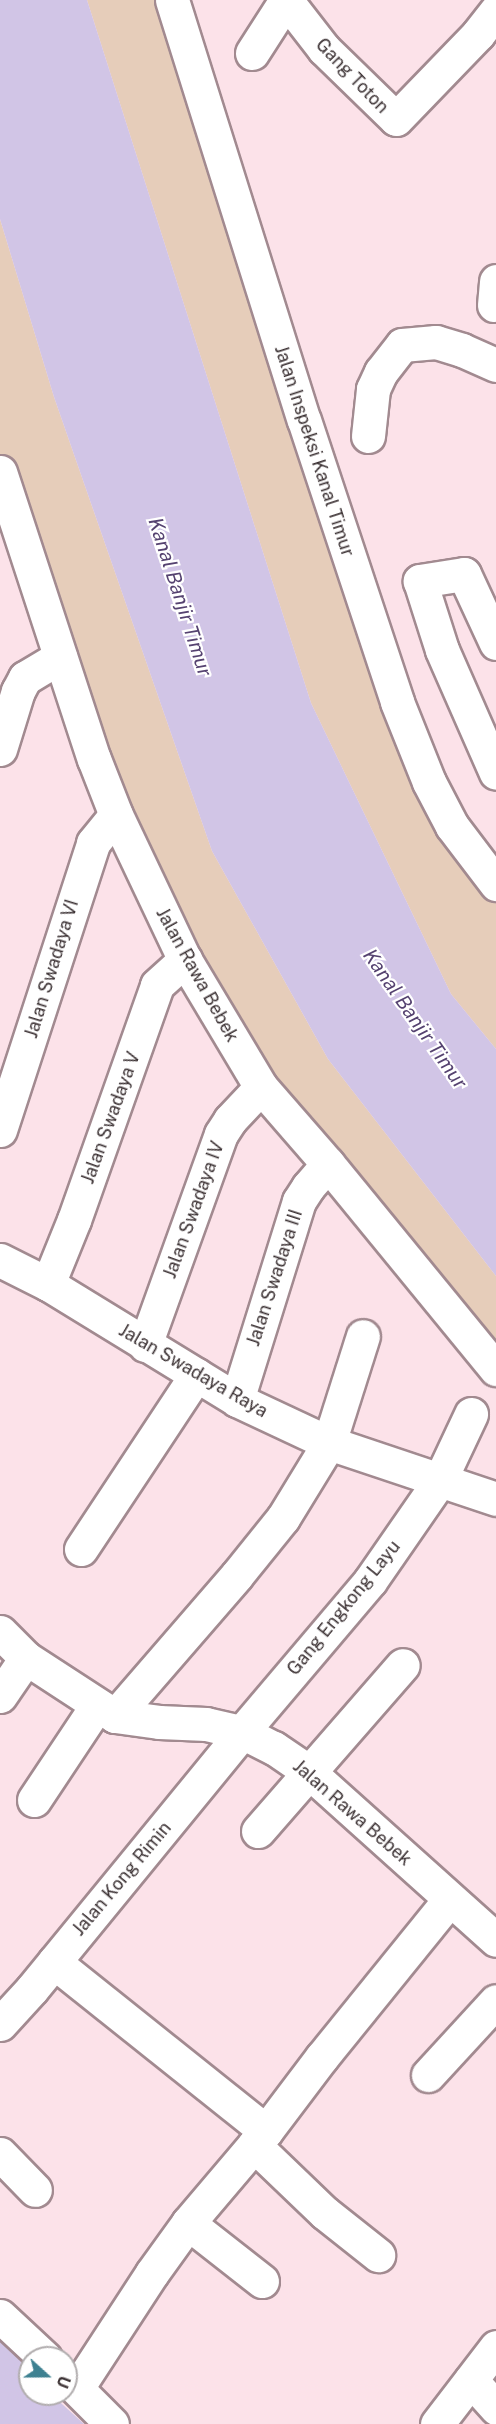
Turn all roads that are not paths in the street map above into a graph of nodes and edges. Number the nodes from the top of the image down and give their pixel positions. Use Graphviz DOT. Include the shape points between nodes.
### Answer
graph roads {
  1 [pos="172,0"];
  2 [pos="286,0"];
  3 [pos="496,11"];
  4 [pos="252,53"];
  5 [pos="496,365"];
  6 [pos="368,436"];
  7 [pos="1,474"];
  8 [pos="11,524"];
  9 [pos="496,643"];
  10 [pos="60,657"];
  11 [pos="0,749"];
  12 [pos="496,773"];
  13 [pos="116,815"];
  14 [pos="496,884"];
  15 [pos="185,960"];
  16 [pos="261,1087"];
  17 [pos="0,1130"];
  18 [pos="328,1164"];
  19 [pos="0,1260"];
  20 [pos="48,1284"];
  21 [pos="363,1336"];
  22 [pos="145,1345"];
  23 [pos="496,1369"];
  24 [pos="196,1374"];
  25 [pos="237,1400"];
  26 [pos="471,1414"];
  27 [pos="329,1443"];
  28 [pos="440,1480"];
  29 [pos="496,1499"];
  30 [pos="81,1548"];
  31 [pos="0,1632"];
  32 [pos="26,1658"];
  33 [pos="403,1665"];
  34 [pos="0,1696"];
  35 [pos="106,1710"];
  36 [pos="242,1732"];
  37 [pos="309,1772"];
  38 [pos="34,1800"];
  39 [pos="258,1831"];
  40 [pos="450,1899"];
  41 [pos="496,1940"];
  42 [pos="54,1962"];
  43 [pos="496,2001"];
  44 [pos="0,2024"];
  45 [pos="428,2075"];
  46 [pos="260,2138"];
  47 [pos="0,2154"];
  48 [pos="35,2190"];
  49 [pos="189,2223"];
  50 [pos="378,2255"];
  51 [pos="262,2281"];
  52 [pos="0,2316"];
  53 [pos="32,2346"];
  54 [pos="487,2366"];
  55 [pos="78,2375"];
  56 [pos="78,2389"];
  57 [pos="496,2408"];
  58 [pos="112,2424"];
  59 [pos="438,2424"];
  1 -- 14 [label="street, Jalan Inspeksi Kanal Timur" via="310,441 397,702 429,782 452,826"];
  2 -- 3 [label="street, Gang Toton" via="324,50 396,119"];
  2 -- 4 [label="street"];
  5 -- 6 [label="street" via="436,342 402,345 373,389"];
  7 -- 8 [label="street, Jalan Rawa Bebek"];
  8 -- 10 [label="street, Jalan Rawa Bebek"];
  9 -- 12 [label="street" via="464,574 420,581 442,650"];
  10 -- 11 [label="street" via="25,678"];
  10 -- 13 [label="street, Jalan Rawa Bebek"];
  13 -- 15 [label="street, Jalan Rawa Bebek"];
  13 -- 17 [label="street, Jalan Swadaya VI" via="93,843"];
  15 -- 16 [label="street, Jalan Rawa Bebek"];
  15 -- 20 [label="street, Jalan Swadaya V" via="158,985"];
  16 -- 18 [label="street, Jalan Rawa Bebek"];
  16 -- 22 [label="street, Jalan Swadaya IV" via="221,1134"];
  18 -- 23 [label="street, Jalan Rawa Bebek"];
  18 -- 25 [label="street, Jalan Swadaya III" via="299,1201"];
  19 -- 20 [label="street, Jalan Swadaya Raya"];
  20 -- 22 [label="street, Jalan Swadaya Raya"];
  21 -- 27 [label="street"];
  22 -- 24 [label="street, Jalan Swadaya Raya"];
  24 -- 25 [label="street, Jalan Swadaya Raya"];
  24 -- 30 [label="street"];
  25 -- 27 [label="street, Jalan Swadaya Raya"];
  26 -- 28 [label="street, Gang Engkong Layu"];
  27 -- 28 [label="street, Jalan Swadaya Raya"];
  27 -- 35 [label="street" via="283,1518 237,1575"];
  28 -- 29 [label="street, Jalan Swadaya Raya"];
  28 -- 36 [label="street, Gang Engkong Layu" via="370,1581"];
  31 -- 32 [label="street, Jalan Rawa Bebek"];
  32 -- 34 [label="street"];
  32 -- 35 [label="street, Jalan Rawa Bebek"];
  33 -- 37 [label="street"];
  35 -- 36 [label="street, Jalan Rawa Bebek" via="159,1722 206,1724"];
  35 -- 38 [label="street"];
  36 -- 37 [label="street, Jalan Rawa Bebek"];
  36 -- 42 [label="street, Jalan Kong Rimin"];
  37 -- 39 [label="street"];
  37 -- 40 [label="street, Jalan Rawa Bebek"];
  40 -- 41 [label="street, Jalan Rawa Bebek"];
  40 -- 46 [label="street"];
  42 -- 44 [label="street, Jalan Kong Rimin"];
  42 -- 46 [label="street"];
  43 -- 45 [label="street"];
  46 -- 49 [label="street"];
  46 -- 50 [label="street" via="325,2213"];
  47 -- 48 [label="street"];
  49 -- 51 [label="street"];
  49 -- 55 [label="street"];
  52 -- 53 [label="street"];
  54 -- 57 [label="street"];
  54 -- 59 [label="street"];
  56 -- 58 [label="street"];
}
